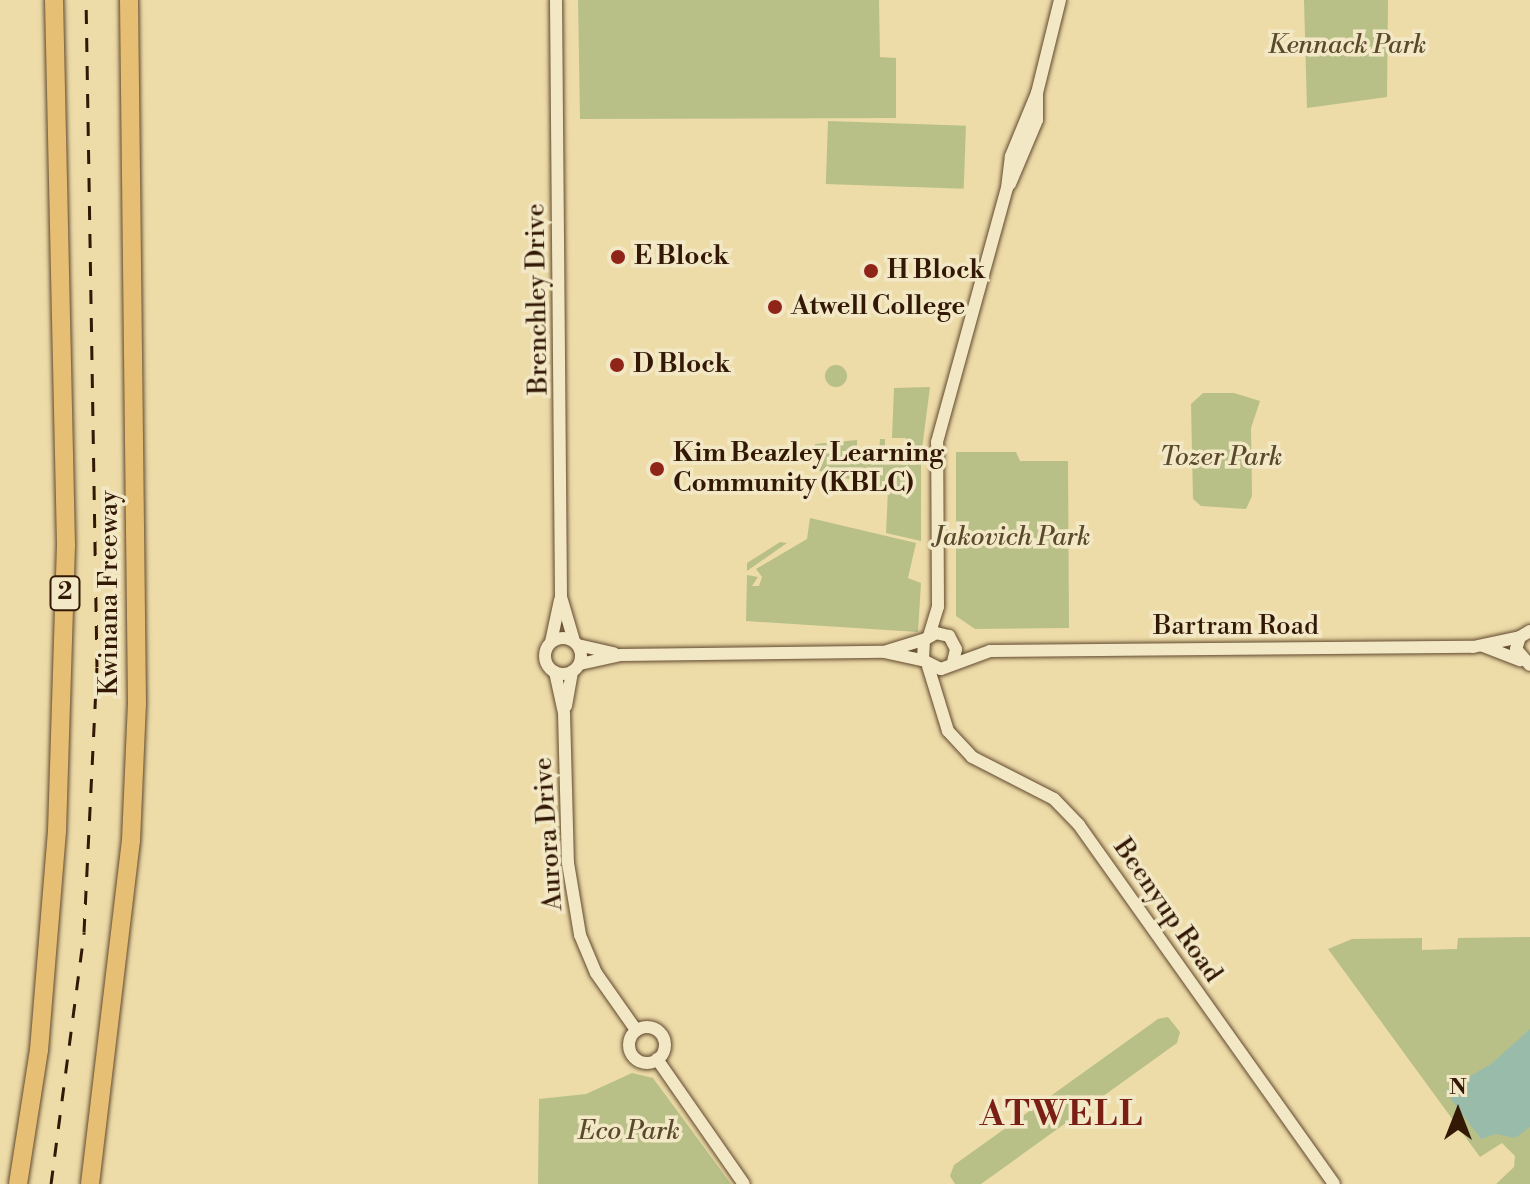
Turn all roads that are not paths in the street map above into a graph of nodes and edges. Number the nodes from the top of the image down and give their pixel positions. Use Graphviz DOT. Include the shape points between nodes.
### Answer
graph roads {
  1 [pos="54,0"];
  2 [pos="129,0"];
  3 [pos="556,0"];
  4 [pos="1060,0"];
  5 [pos="561,597"];
  6 [pos="938,607"];
  7 [pos="1525,634"];
  8 [pos="926,638"];
  9 [pos="952,639"];
  10 [pos="551,642"];
  11 [pos="576,643"];
  12 [pos="1483,646"];
  13 [pos="990,651"];
  14 [pos="884,652"];
  15 [pos="621,655"];
  16 [pos="1525,662"];
  17 [pos="925,663"];
  18 [pos="950,664"];
  19 [pos="576,668"];
  20 [pos="555,672"];
  21 [pos="939,697"];
  22 [pos="564,713"];
  23 [pos="636,1030"];
  24 [pos="657,1059"];
  25 [pos="18,1184"];
  26 [pos="90,1184"];
  27 [pos="744,1184"];
  28 [pos="1334,1184"];
  1 -- 25 [label="highway, Kwinana Freeway / 2" via="66,545 55,847 39,1050"];
  2 -- 26 [label="highway, Kwinana Freeway" via="137,704 131,840"];
  3 -- 5 [label="street, Brenchley Drive"];
  4 -- 6 [label="street" via="937,442"];
  5 -- 10 [label="street, Brenchley Drive"];
  5 -- 11 [label="street, Brenchley Drive"];
  6 -- 8 [label="street"];
  6 -- 9 [label="street"];
  7 -- 12 [label="street, Bartram Road"];
  7 -- 16 [label="street" via="1516,649"];
  8 -- 9 [label="street, Bartram Road"];
  8 -- 14 [label="street"];
  8 -- 17 [label="street"];
  9 -- 13 [label="street, Bartram Road"];
  9 -- 18 [label="street"];
  10 -- 11 [label="street" via="562,637"];
  10 -- 20 [label="street" via="544,658"];
  11 -- 15 [label="street"];
  11 -- 19 [label="street"];
  12 -- 13 [label="street, Bartram Road"];
  12 -- 16 [label="street, Bartram Road"];
  13 -- 18 [label="street, Bartram Road"];
  14 -- 15 [label="street"];
  14 -- 17 [label="street"];
  15 -- 19 [label="street"];
  17 -- 18 [label="street, Bartram Road"];
  17 -- 21 [label="street, Beenyup Road"];
  18 -- 21 [label="street"];
  19 -- 20 [label="street"];
  19 -- 22 [label="street, Aurora Drive"];
  20 -- 22 [label="street, Aurora Drive"];
  21 -- 28 [label="street, Beenyup Road" via="948,731 972,757 1054,799 1079,825"];
  22 -- 23 [label="street, Aurora Drive" via="568,863 580,935 596,973"];
  23 -- 24 [label="street" via="630,1039 632,1055 646,1063"];
  23 -- 24 [label="street" via="652,1027 661,1034 665,1045"];
  24 -- 27 [label="street"];
}
